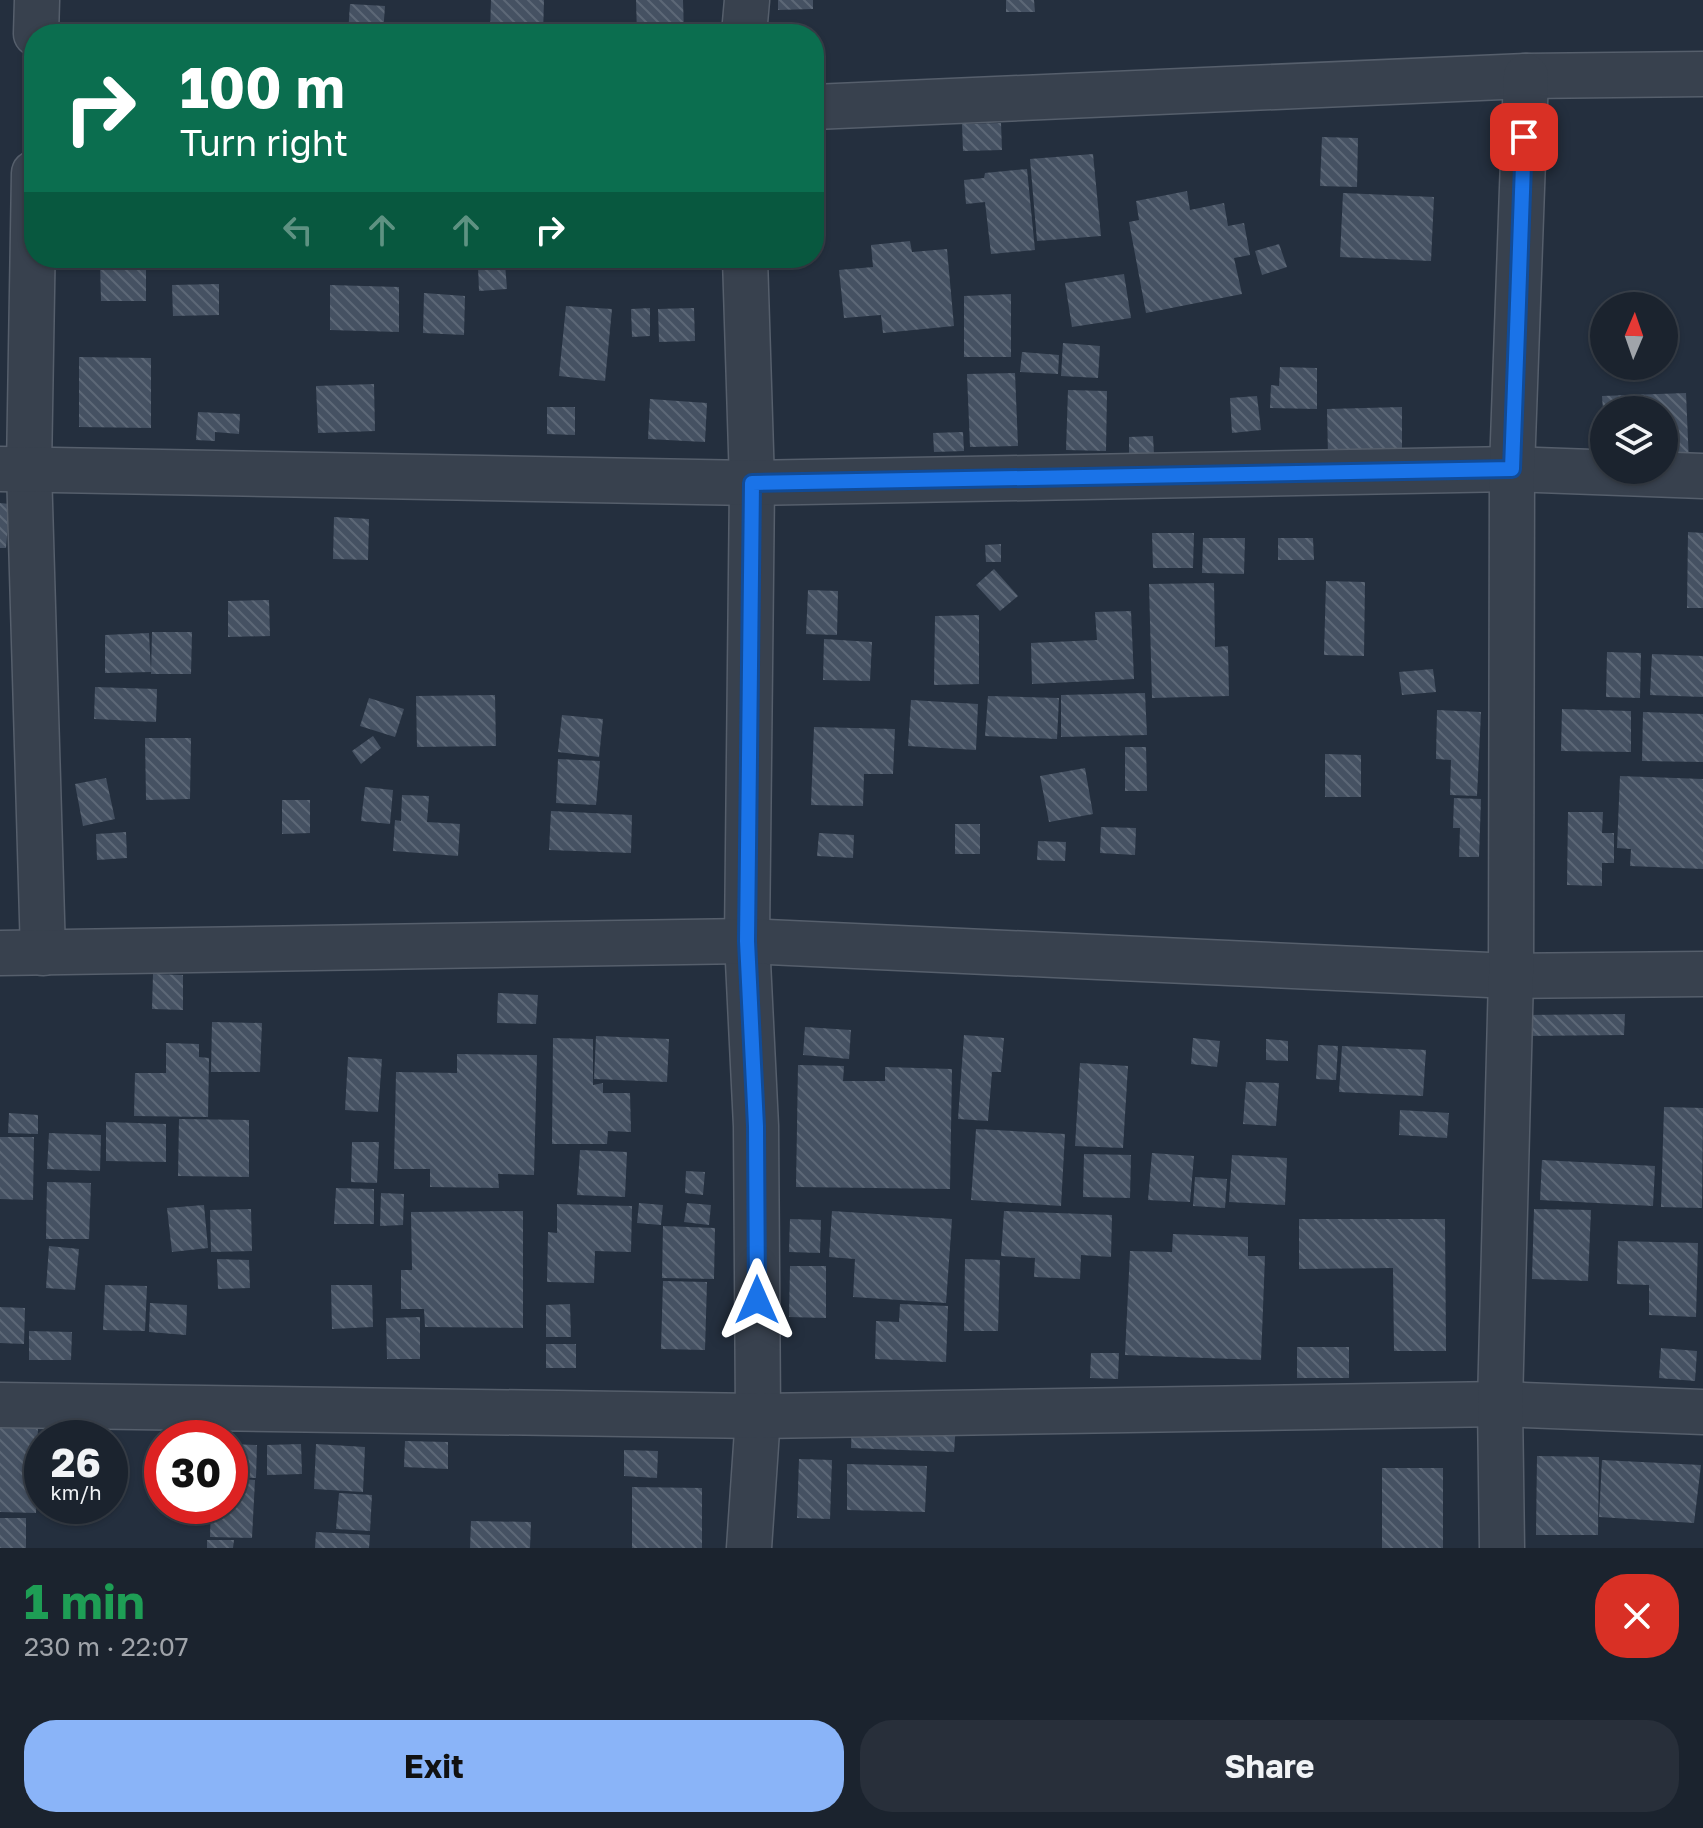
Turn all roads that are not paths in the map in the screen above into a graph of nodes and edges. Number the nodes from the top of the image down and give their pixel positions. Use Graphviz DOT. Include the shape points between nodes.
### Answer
graph roads {
  1 [pos="37,0"];
  2 [pos="747,0"];
  3 [pos="36,24"];
  4 [pos="745,24"];
  5 [pos="1703,74"];
  6 [pos="1526,76"];
  7 [pos="824,107"];
  8 [pos="28,268"];
  9 [pos="745,268"];
  10 [pos="15,469"];
  11 [pos="1512,469"];
  12 [pos="1703,476"];
  13 [pos="752,483"];
  14 [pos="747,941"];
  15 [pos="0,953"];
  16 [pos="43,953"];
  17 [pos="1703,974"];
  18 [pos="1511,976"];
  19 [pos="1500,1404"];
  20 [pos="0,1405"];
  21 [pos="1703,1412"];
  22 [pos="758,1416"];
  23 [pos="749,1548"];
  24 [pos="1502,1548"];
  1 -- 3 [label="street"];
  2 -- 4 [label="street"];
  5 -- 6 [label="street"];
  6 -- 7 [label="street"];
  6 -- 11 [label="street"];
  8 -- 10 [label="street"];
  9 -- 13 [label="street"];
  10 -- 13 [label="street"];
  10 -- 16 [label="street"];
  11 -- 12 [label="street"];
  11 -- 13 [label="street"];
  11 -- 18 [label="street"];
  13 -- 14 [label="street"];
  14 -- 16 [label="street"];
  14 -- 18 [label="street"];
  14 -- 22 [label="street" via="756,1126"];
  15 -- 16 [label="street"];
  17 -- 18 [label="street"];
  18 -- 19 [label="street"];
  19 -- 21 [label="street"];
  19 -- 22 [label="street"];
  19 -- 24 [label="street"];
  20 -- 22 [label="street"];
  22 -- 23 [label="street"];
}
